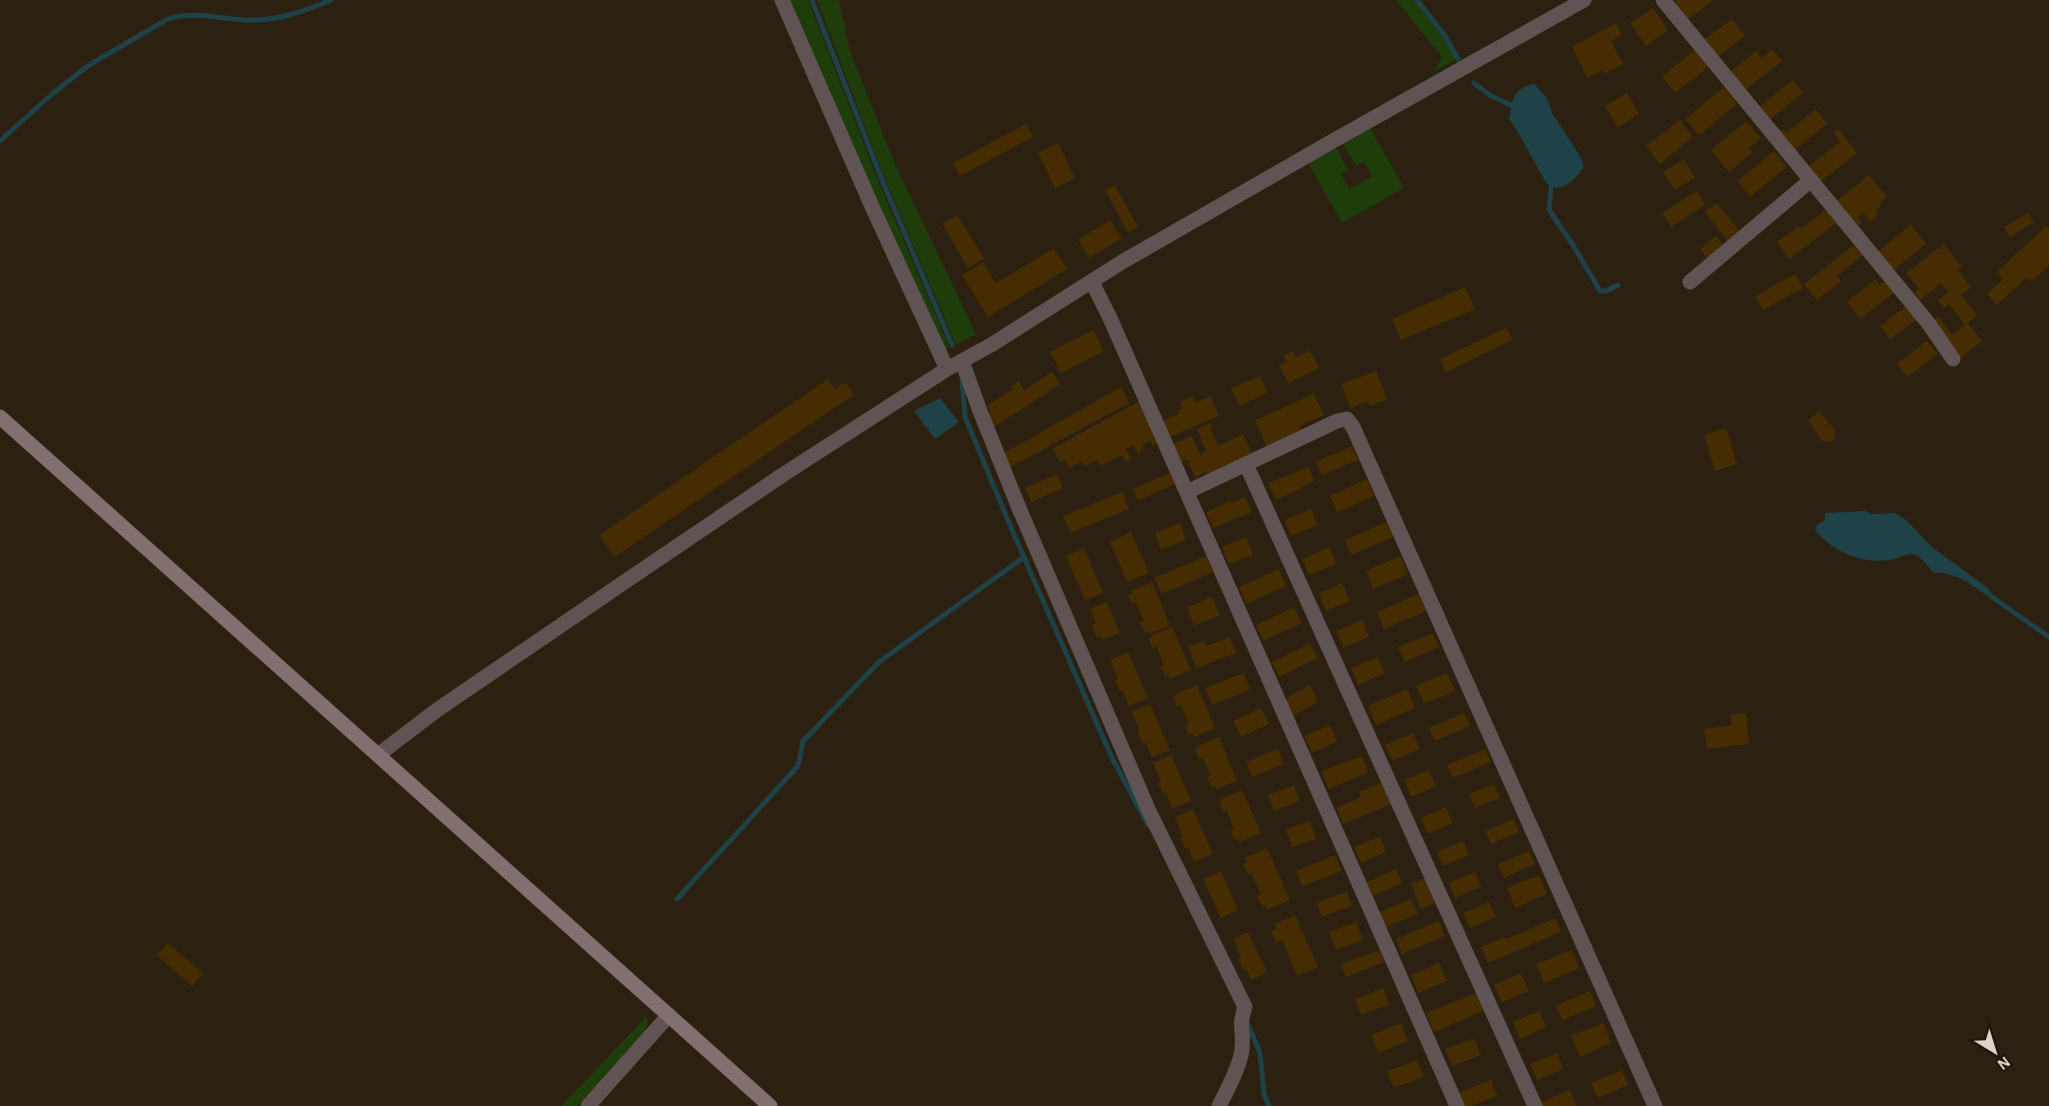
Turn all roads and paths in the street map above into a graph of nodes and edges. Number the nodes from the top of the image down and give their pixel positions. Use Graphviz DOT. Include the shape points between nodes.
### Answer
graph roads {
  1 [pos="782,0"];
  2 [pos="1584,0"];
  3 [pos="1663,0"];
  4 [pos="1811,180"];
  5 [pos="1092,282"];
  6 [pos="1690,282"];
  7 [pos="1953,359"];
  8 [pos="962,361"];
  9 [pos="947,369"];
  10 [pos="0,417"];
  11 [pos="1246,464"];
  12 [pos="1187,492"];
  13 [pos="378,755"];
  14 [pos="669,1015"];
  15 [pos="588,1106"];
  16 [pos="770,1106"];
  17 [pos="1219,1106"];
  18 [pos="1457,1106"];
  19 [pos="1535,1106"];
  20 [pos="1655,1106"];
  1 -- 9 [label="street"];
  2 -- 5 [label="street"];
  3 -- 4 [label="street"];
  4 -- 6 [label="street"];
  4 -- 7 [label="street"];
  5 -- 8 [label="street"];
  5 -- 12 [label="street"];
  8 -- 9 [label="street"];
  8 -- 17 [label="street" via="1019,508 1148,809 1245,1007 1240,1020 1242,1049"];
  9 -- 13 [label="street" via="632,576"];
  10 -- 13 [label="main road"];
  11 -- 12 [label="street"];
  11 -- 19 [label="street"];
  11 -- 20 [label="street" via="1337,421 1347,419 1353,427"];
  12 -- 18 [label="street"];
  13 -- 14 [label="main road"];
  14 -- 15 [label="street"];
  14 -- 16 [label="main road"];
}
